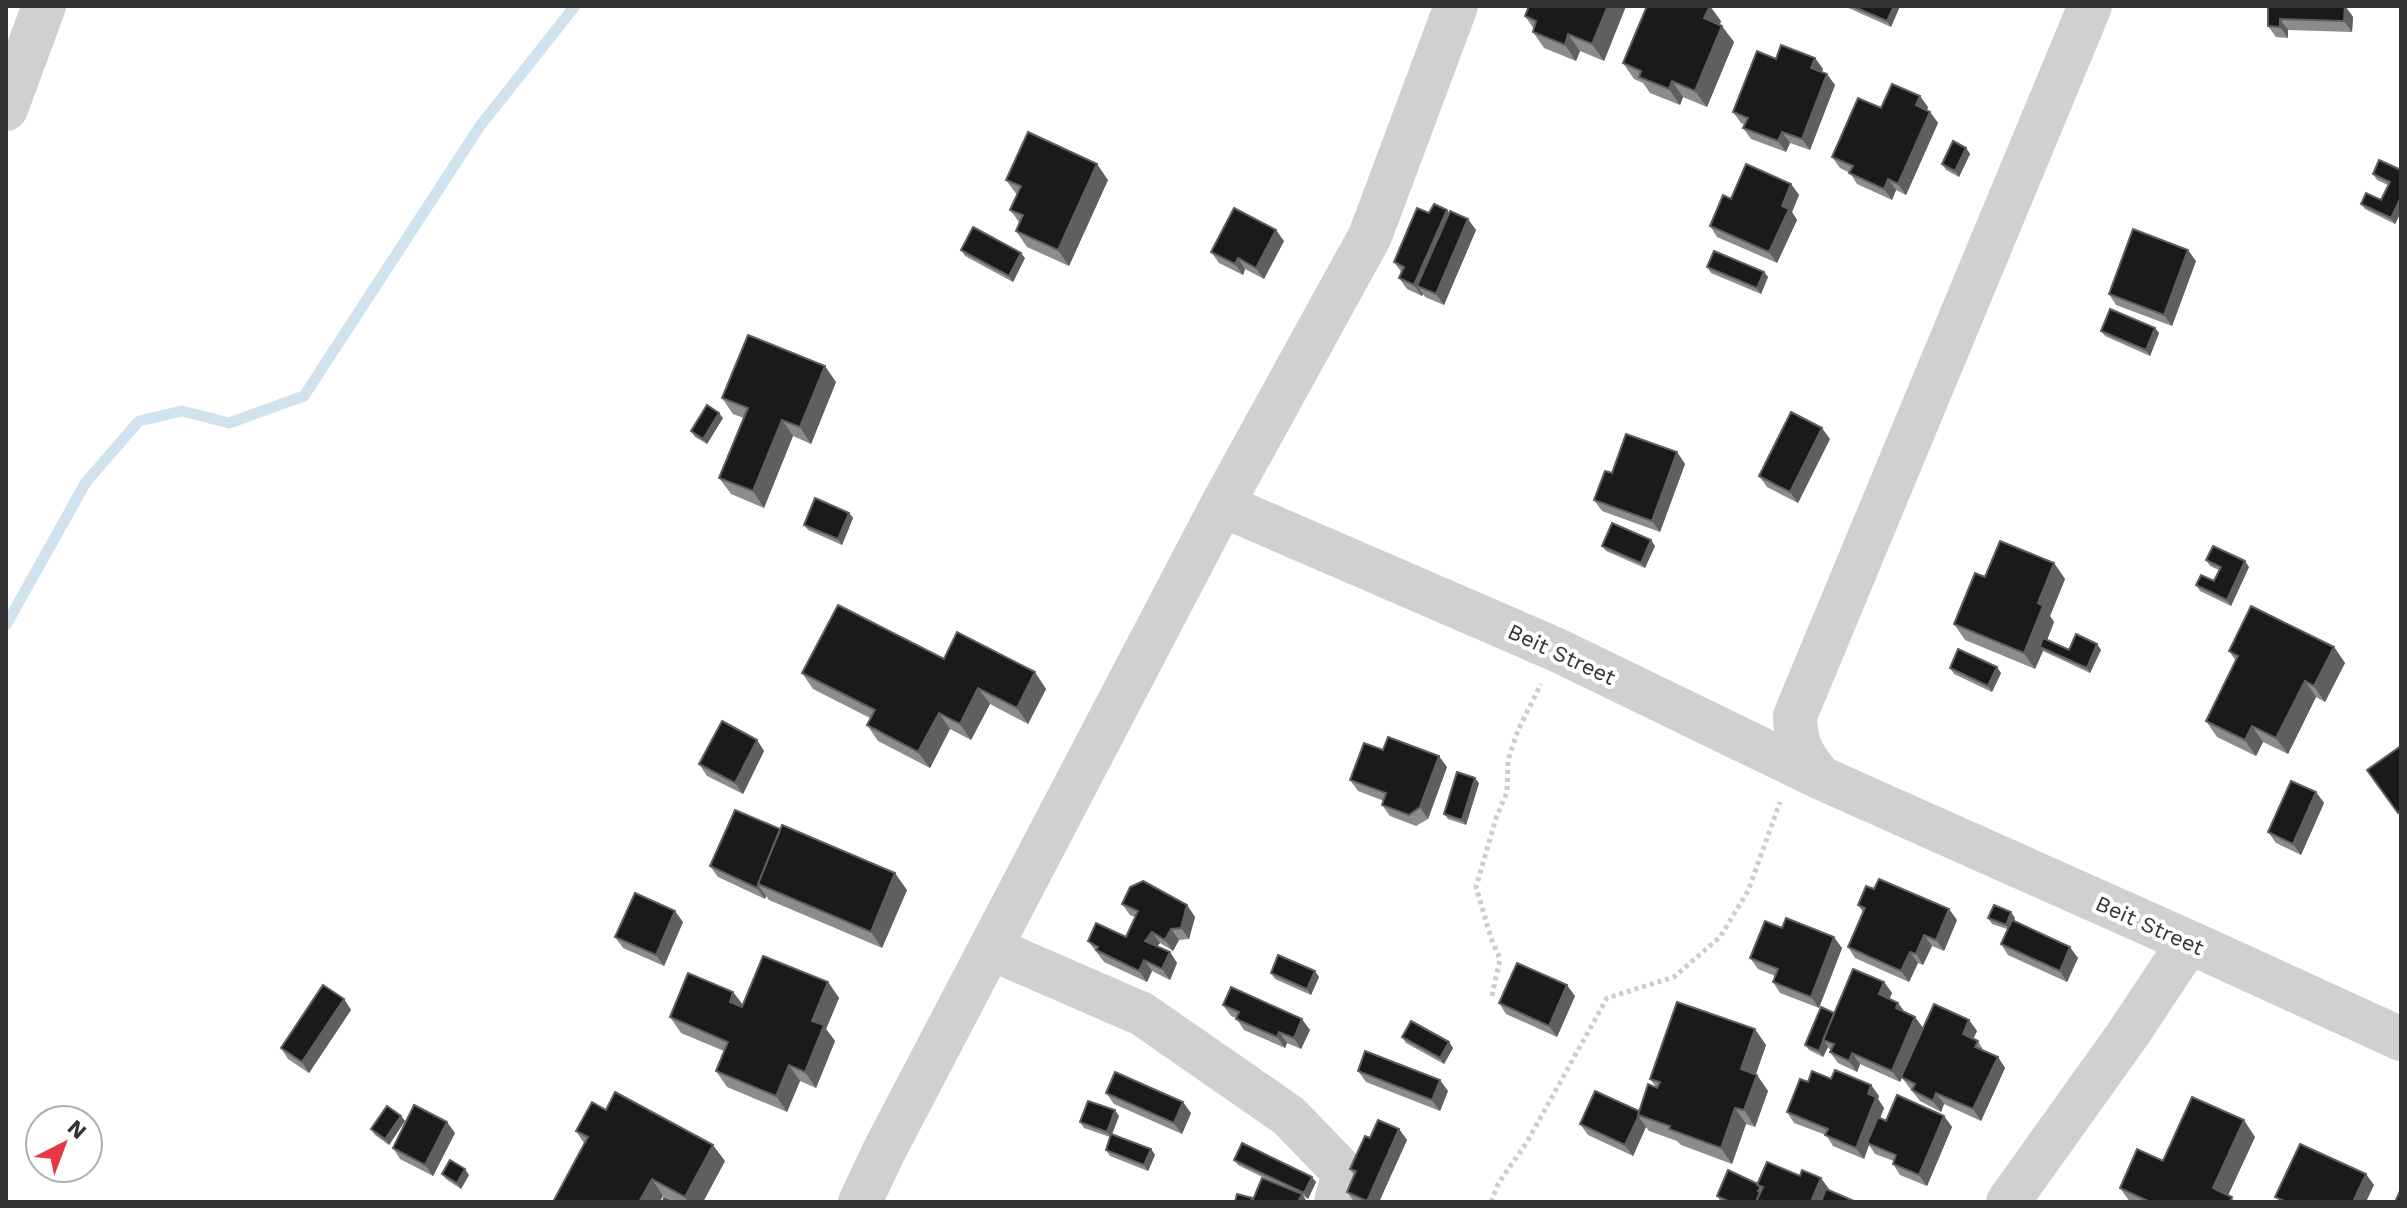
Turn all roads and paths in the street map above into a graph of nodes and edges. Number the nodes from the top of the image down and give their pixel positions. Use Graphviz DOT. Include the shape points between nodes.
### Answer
graph roads {
  1 [pos="44,6"];
  2 [pos="2090,6"];
  3 [pos="1443,12"];
  4 [pos="6,109"];
  5 [pos="1222,505"];
  6 [pos="1557,650"];
  7 [pos="1821,778"];
  8 [pos="2189,942"];
  9 [pos="990,948"];
  10 [pos="1492,996"];
  11 [pos="2401,1039"];
  12 [pos="860,1202"];
  13 [pos="1336,1202"];
  14 [pos="1491,1202"];
  15 [pos="2008,1202"];
  1 -- 4 [label="street"];
  2 -- 7 [label="street" via="1795,716 1795,737 1804,759"];
  3 -- 5 [label="street" via="1370,236"];
  5 -- 6 [label="street, Beit Street"];
  5 -- 9 [label="street"];
  6 -- 7 [label="street, Beit Street"];
  6 -- 10 [label="path" via="1518,730 1508,760 1507,792 1476,887 1500,959"];
  7 -- 8 [label="street, Beit Street"];
  7 -- 14 [label="path" via="1782,799 1748,891 1720,937 1674,977 1607,998"];
  8 -- 11 [label="street, Beit Street"];
  8 -- 15 [label="street"];
  9 -- 12 [label="street"];
  9 -- 13 [label="street" via="1142,1014 1289,1116 1344,1173"];
}
